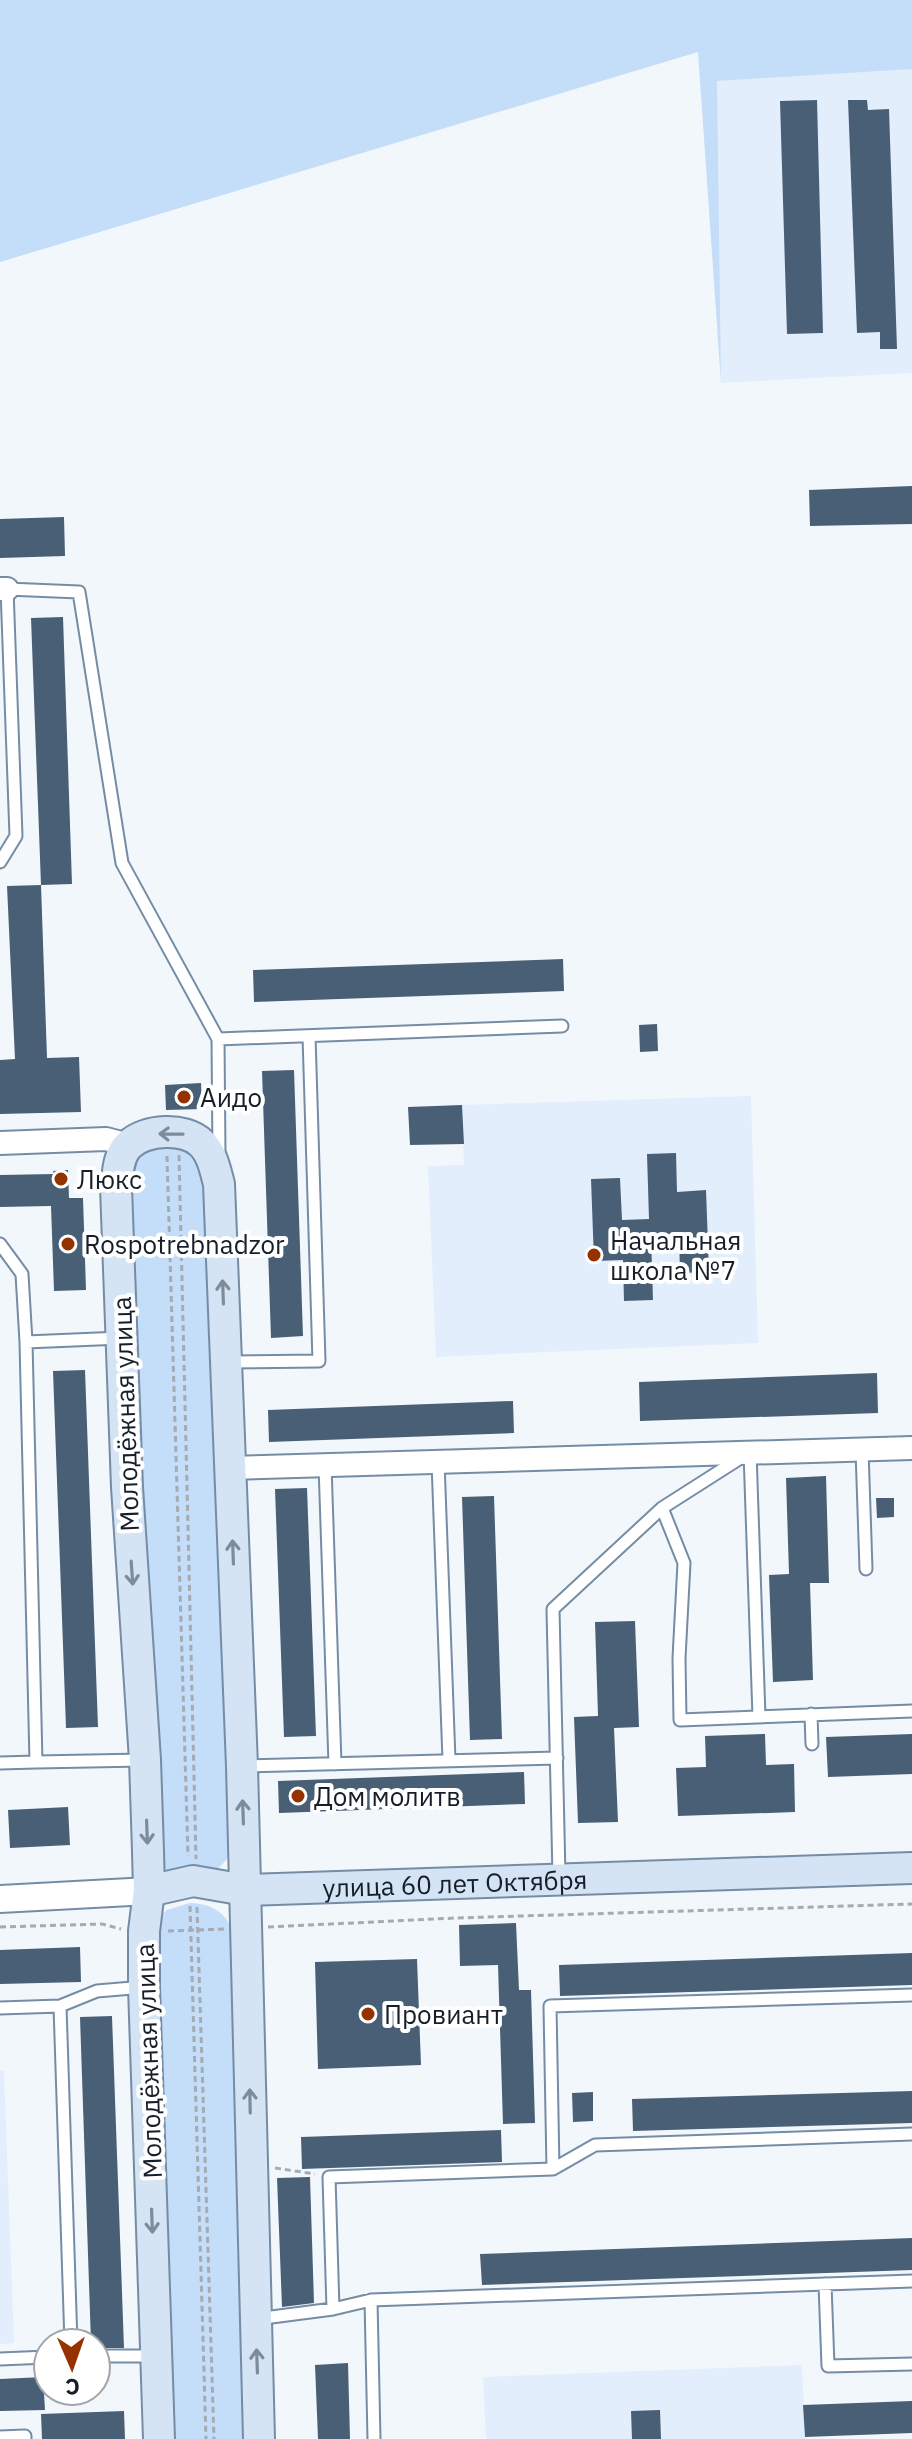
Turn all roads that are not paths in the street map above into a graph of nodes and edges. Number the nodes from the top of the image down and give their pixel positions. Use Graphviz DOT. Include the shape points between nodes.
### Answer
graph roads {
  1 [pos="3,589"];
  2 [pos="0,862"];
  3 [pos="562,1026"];
  4 [pos="309,1036"];
  5 [pos="218,1039"];
  6 [pos="0,1143"];
  7 [pos="129,1145"];
  8 [pos="219,1184"];
  9 [pos="0,1244"];
  10 [pos="122,1338"];
  11 [pos="26,1342"];
  12 [pos="225,1362"];
  13 [pos="912,1448"];
  14 [pos="862,1450"];
  15 [pos="750,1452"];
  16 [pos="438,1462"];
  17 [pos="325,1465"];
  18 [pos="229,1468"];
  19 [pos="662,1508"];
  20 [pos="866,1569"];
  21 [pos="912,1711"];
  22 [pos="811,1714"];
  23 [pos="759,1717"];
  24 [pos="812,1744"];
  25 [pos="557,1758"];
  26 [pos="145,1760"];
  27 [pos="449,1760"];
  28 [pos="36,1762"];
  29 [pos="0,1763"];
  30 [pos="335,1764"];
  31 [pos="242,1766"];
  32 [pos="912,1868"];
  33 [pos="559,1879"];
  34 [pos="245,1890"];
  35 [pos="149,1891"];
  36 [pos="0,1899"];
  37 [pos="144,1987"];
  38 [pos="912,1995"];
  39 [pos="60,2006"];
  40 [pos="0,2008"];
  41 [pos="912,2134"];
  42 [pos="553,2169"];
  43 [pos="912,2281"];
  44 [pos="825,2284"];
  45 [pos="371,2300"];
  46 [pos="333,2309"];
  47 [pos="255,2319"];
  48 [pos="70,2327"];
  49 [pos="112,2356"];
  50 [pos="157,2356"];
  51 [pos="32,2358"];
  52 [pos="0,2359"];
  53 [pos="912,2364"];
  54 [pos="0,2437"];
  55 [pos="25,2439"];
  56 [pos="159,2439"];
  57 [pos="259,2439"];
  58 [pos="374,2439"];
  1 -- 2 [label="lane" via="16,836"];
  1 -- 5 [label="lane" via="79,592 122,863"];
  3 -- 4 [label="lane"];
  4 -- 5 [label="lane"];
  4 -- 12 [label="lane" via="319,1361"];
  5 -- 8 [label="lane"];
  6 -- 7 [label="street" via="106,1139"];
  8 -- 7 [label="main road, one-way" via="212,1159 188,1134 146,1135"];
  7 -- 10 [label="main road, Молодёжная улица" via="116,1187"];
  12 -- 8 [label="main road, one-way"];
  9 -- 11 [label="lane" via="22,1274"];
  10 -- 11 [label="lane"];
  10 -- 26 [label="main road, Молодёжная улица, one-way"];
  11 -- 28 [label="lane"];
  12 -- 18 [label="main road"];
  13 -- 14 [label="street"];
  14 -- 15 [label="street"];
  14 -- 20 [label="lane"];
  15 -- 16 [label="street"];
  15 -- 19 [label="lane"];
  15 -- 23 [label="lane"];
  16 -- 17 [label="street"];
  16 -- 27 [label="lane"];
  17 -- 18 [label="street"];
  17 -- 30 [label="lane"];
  31 -- 18 [label="main road, one-way"];
  19 -- 23 [label="lane" via="684,1563 680,1720"];
  19 -- 25 [label="lane" via="553,1609"];
  21 -- 22 [label="lane"];
  22 -- 23 [label="lane"];
  22 -- 24 [label="lane"];
  25 -- 27 [label="lane"];
  25 -- 33 [label="lane"];
  26 -- 28 [label="lane"];
  26 -- 35 [label="main road, Молодёжная улица, one-way"];
  27 -- 30 [label="lane"];
  28 -- 29 [label="lane"];
  30 -- 31 [label="lane"];
  34 -- 31 [label="main road, one-way"];
  32 -- 33 [label="main road, улица 60 лет Октября"];
  33 -- 34 [label="main road, улица 60 лет Октября"];
  34 -- 35 [label="main road, улица 60 лет Октября" via="195,1885"];
  47 -- 34 [label="main road, one-way"];
  35 -- 36 [label="street, улица 60 лет Октября"];
  35 -- 37 [label="main road, Молодёжная улица"];
  37 -- 39 [label="lane" via="97,1991"];
  37 -- 50 [label="main road, Молодёжная улица, one-way"];
  38 -- 42 [label="lane" via="550,2006"];
  39 -- 40 [label="lane"];
  39 -- 48 [label="lane"];
  41 -- 42 [label="lane" via="595,2145"];
  42 -- 46 [label="lane" via="329,2177"];
  43 -- 44 [label="lane"];
  44 -- 45 [label="lane"];
  44 -- 53 [label="lane" via="828,2366"];
  45 -- 46 [label="lane"];
  45 -- 58 [label="lane"];
  46 -- 47 [label="lane"];
  57 -- 47 [label="main road, one-way"];
  49 -- 50 [label="lane"];
  50 -- 56 [label="main road, Молодёжная улица"];
  51 -- 52 [label="lane"];
  54 -- 55 [label="lane"];
}
